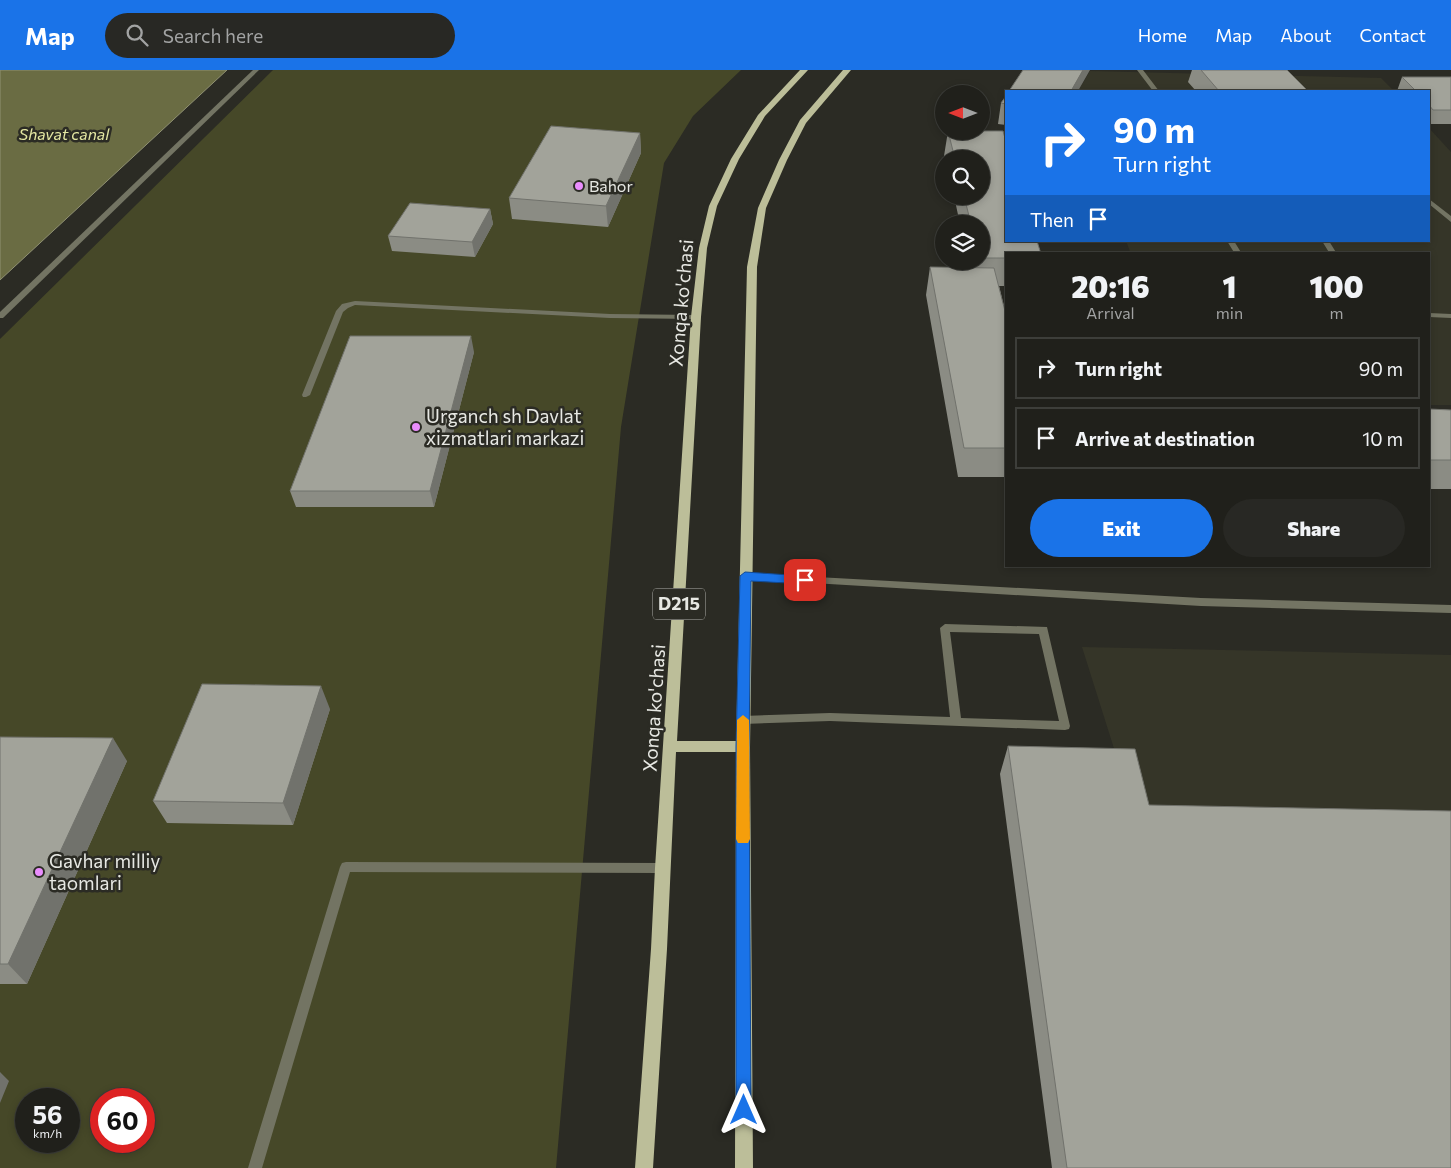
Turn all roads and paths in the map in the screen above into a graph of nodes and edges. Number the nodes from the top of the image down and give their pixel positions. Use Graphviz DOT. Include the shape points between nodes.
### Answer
graph roads {
  1 [pos="256,70"];
  2 [pos="804,70"];
  3 [pos="847,70"];
  4 [pos="1140,70"];
  5 [pos="1155,90"];
  6 [pos="1430,202"];
  7 [pos="1451,220"];
  8 [pos="1430,315"];
  9 [pos="0,316"];
  10 [pos="1451,316"];
  11 [pos="696,317"];
  12 [pos="306,395"];
  13 [pos="745,576"];
  14 [pos="1451,609"];
  15 [pos="743,720"];
  16 [pos="956,722"];
  17 [pos="670,746"];
  18 [pos="743,747"];
  19 [pos="662,868"];
  20 [pos="255,1168"];
  21 [pos="644,1168"];
  22 [pos="744,1168"];
  1 -- 9 [label="street"];
  2 -- 11 [label="main road, Xonqa ko'chasi / D215" via="762,116 735,159 713,206 703,248"];
  3 -- 13 [label="main road" via="803,122 762,208 752,266"];
  4 -- 5 [label="street"];
  6 -- 7 [label="street"];
  8 -- 10 [label="street"];
  11 -- 12 [label="street" via="610,316 354,303 340,312"];
  11 -- 17 [label="main road, Xonqa ko'chasi / D215"];
  13 -- 14 [label="street" via="1201,602"];
  13 -- 15 [label="main road"];
  15 -- 16 [label="street" via="830,717"];
  15 -- 18 [label="main road"];
  16 -- 16 [label="street" via="1064,726 1043,630 944,628"];
  17 -- 18 [label="main road"];
  17 -- 19 [label="main road, Xonqa ko'chasi / D215"];
  18 -- 22 [label="main road"];
  19 -- 20 [label="street" via="346,867"];
  19 -- 21 [label="main road, Xonqa ko'chasi / D215"];
}
